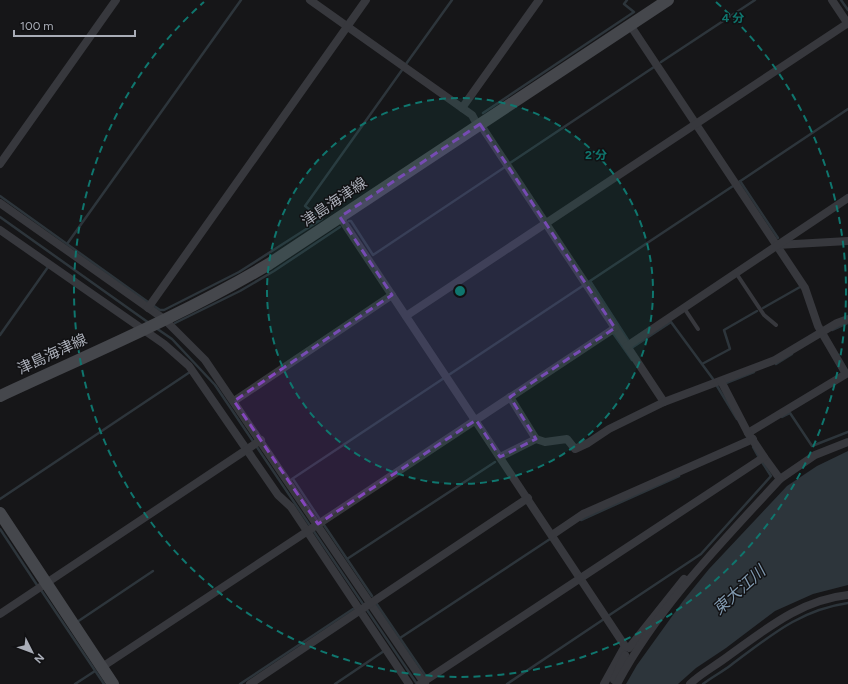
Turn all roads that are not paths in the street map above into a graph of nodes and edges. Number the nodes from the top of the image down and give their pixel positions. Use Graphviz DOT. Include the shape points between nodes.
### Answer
graph roads {
  1 [pos="116,0"];
  2 [pos="310,0"];
  3 [pos="366,0"];
  4 [pos="539,0"];
  5 [pos="668,0"];
  6 [pos="832,0"];
  7 [pos="848,23"];
  8 [pos="630,24"];
  9 [pos="347,27"];
  10 [pos="462,108"];
  11 [pos="696,124"];
  12 [pos="479,125"];
  13 [pos="0,164"];
  14 [pos="848,198"];
  15 [pos="0,203"];
  16 [pos="340,217"];
  17 [pos="546,224"];
  18 [pos="0,230"];
  19 [pos="848,241"];
  20 [pos="777,245"];
  21 [pos="736,272"];
  22 [pos="392,295"];
  23 [pos="148,308"];
  24 [pos="684,308"];
  25 [pos="406,316"];
  26 [pos="164,319"];
  27 [pos="848,319"];
  28 [pos="776,325"];
  29 [pos="145,328"];
  30 [pos="615,328"];
  31 [pos="698,329"];
  32 [pos="822,332"];
  33 [pos="627,346"];
  34 [pos="847,374"];
  35 [pos="721,381"];
  36 [pos="0,396"];
  37 [pos="510,397"];
  38 [pos="234,401"];
  39 [pos="664,402"];
  40 [pos="476,420"];
  41 [pos="750,436"];
  42 [pos="536,439"];
  43 [pos="259,441"];
  44 [pos="848,442"];
  45 [pos="248,449"];
  46 [pos="500,456"];
  47 [pos="764,457"];
  48 [pos="780,479"];
  49 [pos="528,498"];
  50 [pos="0,513"];
  51 [pos="317,525"];
  52 [pos="308,531"];
  53 [pos="552,535"];
  54 [pos="696,571"];
  55 [pos="580,578"];
  56 [pos="46,583"];
  57 [pos="848,595"];
  58 [pos="365,607"];
  59 [pos="0,614"];
  60 [pos="627,647"];
  61 [pos="102,667"];
  62 [pos="422,683"];
  63 [pos="113,684"];
  64 [pos="250,684"];
  65 [pos="409,684"];
  66 [pos="604,684"];
  67 [pos="612,684"];
  68 [pos="617,684"];
  69 [pos="690,684"];
  1 -- 13 [label="street"];
  2 -- 9 [label="street"];
  3 -- 9 [label="street"];
  4 -- 10 [label="street"];
  5 -- 8 [label="main road, 津島海津線"];
  6 -- 7 [label="street"];
  7 -- 11 [label="street"];
  8 -- 11 [label="street"];
  8 -- 12 [label="main road, 津島海津線"];
  9 -- 10 [label="street"];
  9 -- 23 [label="street"];
  10 -- 12 [label="street" via="472,115"];
  11 -- 17 [label="street"];
  11 -- 20 [label="street"];
  12 -- 16 [label="main road, 津島海津線"];
  12 -- 17 [label="street"];
  14 -- 20 [label="street"];
  15 -- 23 [label="street"];
  16 -- 22 [label="street"];
  16 -- 26 [label="main road, 津島海津線" via="239,282"];
  17 -- 25 [label="street"];
  17 -- 30 [label="street"];
  18 -- 29 [label="street"];
  19 -- 20 [label="street"];
  20 -- 21 [label="street"];
  20 -- 32 [label="street" via="805,288"];
  21 -- 24 [label="street"];
  21 -- 28 [label="lane" via="764,314"];
  22 -- 25 [label="street"];
  22 -- 38 [label="street"];
  23 -- 26 [label="street"];
  24 -- 31 [label="lane"];
  24 -- 33 [label="street"];
  25 -- 40 [label="street"];
  26 -- 29 [label="main road, 津島海津線"];
  26 -- 38 [label="street" via="205,360"];
  27 -- 32 [label="street"];
  29 -- 36 [label="main road, 津島海津線"];
  29 -- 45 [label="street" via="189,366"];
  30 -- 33 [label="street"];
  30 -- 37 [label="street"];
  32 -- 34 [label="street"];
  32 -- 35 [label="street" via="775,360"];
  33 -- 39 [label="street"];
  34 -- 41 [label="street"];
  35 -- 39 [label="street"];
  35 -- 41 [label="street"];
  37 -- 40 [label="street"];
  37 -- 42 [label="street"];
  38 -- 43 [label="street"];
  39 -- 42 [label="street" via="575,449 567,439 546,442"];
  40 -- 46 [label="street"];
  40 -- 51 [label="street"];
  41 -- 47 [label="street"];
  41 -- 53 [label="street" via="583,514"];
  42 -- 46 [label="street"];
  43 -- 45 [label="street"];
  43 -- 51 [label="street"];
  44 -- 48 [label="street" via="815,455"];
  45 -- 52 [label="street" via="278,495 291,507"];
  45 -- 56 [label="street"];
  46 -- 49 [label="street"];
  47 -- 48 [label="street"];
  47 -- 55 [label="street"];
  48 -- 54 [label="street"];
  49 -- 53 [label="street"];
  49 -- 58 [label="street"];
  50 -- 56 [label="main road"];
  51 -- 52 [label="street"];
  51 -- 58 [label="street"];
  52 -- 58 [label="street"];
  52 -- 61 [label="street"];
  53 -- 55 [label="street"];
  54 -- 60 [label="street" via="674,589"];
  54 -- 68 [label="street" via="635,652"];
  55 -- 60 [label="street"];
  55 -- 62 [label="street"];
  56 -- 59 [label="street"];
  56 -- 61 [label="main road"];
  57 -- 69 [label="street" via="837,596 784,616"];
  58 -- 62 [label="street"];
  58 -- 64 [label="street"];
  58 -- 65 [label="street"];
  60 -- 66 [label="street"];
  60 -- 67 [label="street"];
  61 -- 63 [label="main road"];
}
